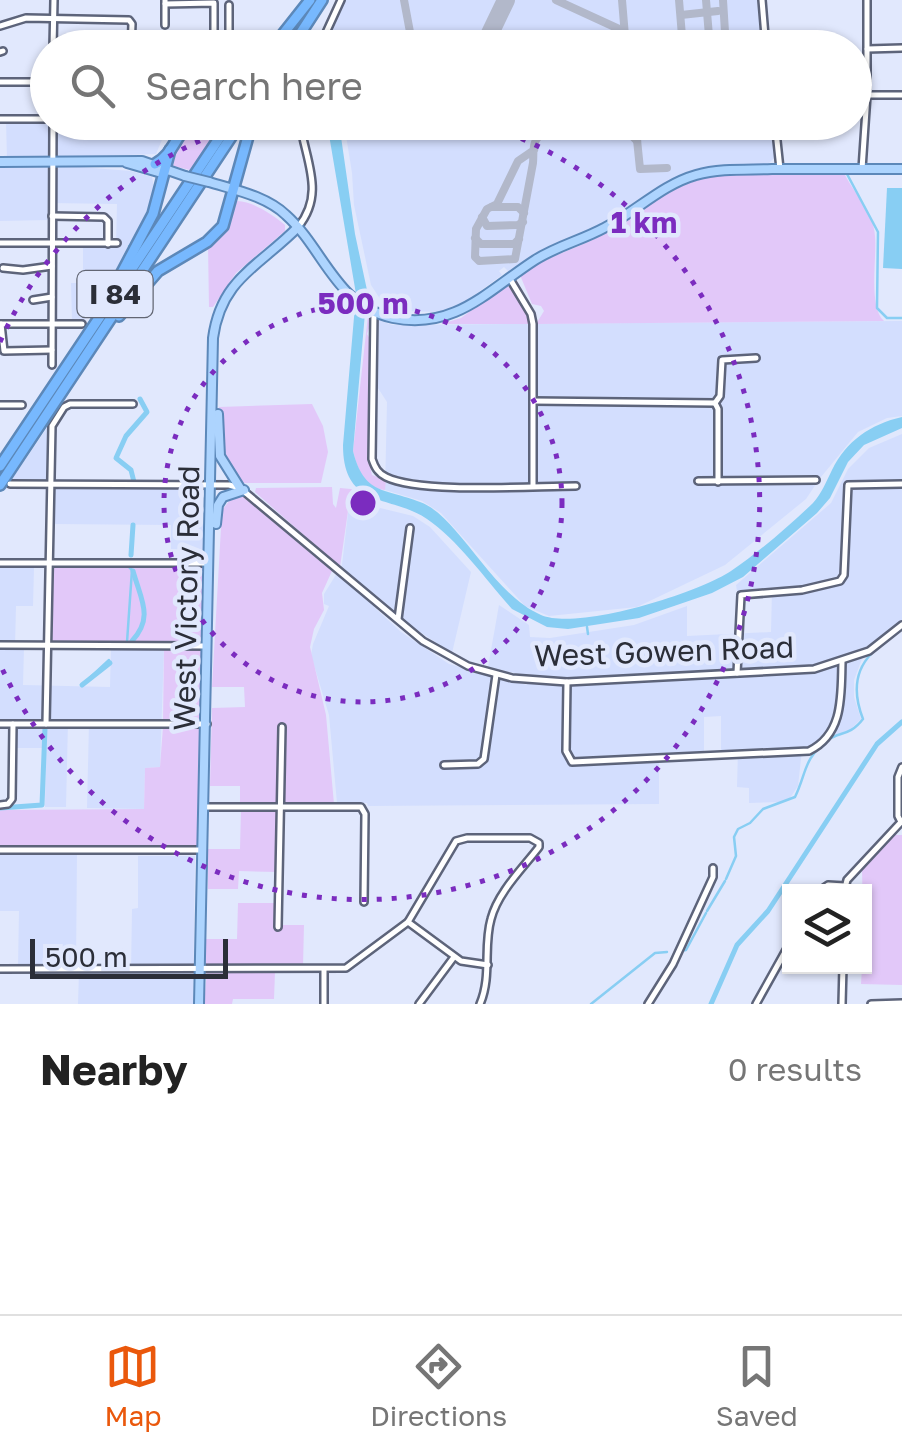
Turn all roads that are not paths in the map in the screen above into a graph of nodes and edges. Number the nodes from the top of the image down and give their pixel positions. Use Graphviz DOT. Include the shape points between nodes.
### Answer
graph roads {
  1 [pos="54,0"];
  2 [pos="311,0"];
  3 [pos="322,0"];
  4 [pos="341,0"];
  5 [pos="762,0"];
  6 [pos="867,0"];
  7 [pos="165,2"];
  8 [pos="229,5"];
  9 [pos="53,19"];
  10 [pos="164,25"];
  11 [pos="0,26"];
  12 [pos="53,30"];
  13 [pos="131,30"];
  14 [pos="214,30"];
  15 [pos="229,30"];
  16 [pos="298,30"];
  17 [pos="301,30"];
  18 [pos="327,30"];
  19 [pos="764,30"];
  20 [pos="867,30"];
  21 [pos="902,48"];
  22 [pos="872,49"];
  23 [pos="0,82"];
  24 [pos="30,82"];
  25 [pos="872,95"];
  26 [pos="902,95"];
  27 [pos="0,119"];
  28 [pos="30,120"];
  29 [pos="51,140"];
  30 [pos="175,140"];
  31 [pos="217,140"];
  32 [pos="229,140"];
  33 [pos="246,140"];
  34 [pos="304,140"];
  35 [pos="778,140"];
  36 [pos="864,140"];
  37 [pos="170,150"];
  38 [pos="0,162"];
  39 [pos="53,162"];
  40 [pos="126,163"];
  41 [pos="156,164"];
  42 [pos="780,169"];
  43 [pos="862,169"];
  44 [pos="902,169"];
  45 [pos="166,170"];
  46 [pos="234,190"];
  47 [pos="52,216"];
  48 [pos="298,226"];
  49 [pos="0,243"];
  50 [pos="52,243"];
  51 [pos="108,244"];
  52 [pos="117,244"];
  53 [pos="52,266"];
  54 [pos="3,268"];
  55 [pos="510,280"];
  56 [pos="52,297"];
  57 [pos="32,300"];
  58 [pos="372,311"];
  59 [pos="1,324"];
  60 [pos="52,324"];
  61 [pos="87,326"];
  62 [pos="52,350"];
  63 [pos="756,358"];
  64 [pos="52,364"];
  65 [pos="77,370"];
  66 [pos="533,401"];
  67 [pos="715,403"];
  68 [pos="22,404"];
  69 [pos="133,404"];
  70 [pos="212,404"];
  71 [pos="0,405"];
  72 [pos="0,466"];
  73 [pos="816,480"];
  74 [pos="698,482"];
  75 [pos="718,482"];
  76 [pos="51,484"];
  77 [pos="902,484"];
  78 [pos="5,485"];
  79 [pos="212,485"];
  80 [pos="533,486"];
  81 [pos="576,486"];
  82 [pos="243,489"];
  83 [pos="410,528"];
  84 [pos="211,542"];
  85 [pos="0,563"];
  86 [pos="49,563"];
  87 [pos="210,563"];
  88 [pos="398,621"];
  89 [pos="902,625"];
  90 [pos="0,645"];
  91 [pos="48,646"];
  92 [pos="208,646"];
  93 [pos="842,662"];
  94 [pos="737,674"];
  95 [pos="496,675"];
  96 [pos="568,682"];
  97 [pos="0,724"];
  98 [pos="13,724"];
  99 [pos="46,724"];
  100 [pos="207,724"];
  101 [pos="282,727"];
  102 [pos="444,765"];
  103 [pos="902,767"];
  104 [pos="0,804"];
  105 [pos="281,806"];
  106 [pos="205,807"];
  107 [pos="901,822"];
  108 [pos="0,850"];
  109 [pos="203,850"];
  110 [pos="713,868"];
  111 [pos="848,884"];
  112 [pos="364,902"];
  113 [pos="408,922"];
  114 [pos="278,927"];
  115 [pos="454,956"];
  116 [pos="782,957"];
  117 [pos="488,965"];
  118 [pos="0,969"];
  119 [pos="200,969"];
  120 [pos="324,969"];
  121 [pos="843,974"];
  122 [pos="902,1002"];
  123 [pos="200,1004"];
  124 [pos="324,1004"];
  125 [pos="419,1004"];
  126 [pos="480,1004"];
  127 [pos="648,1004"];
  128 [pos="756,1004"];
  129 [pos="842,1004"];
  130 [pos="871,1004"];
  1 -- 9 [label="street"];
  2 -- 16 [label="highway"];
  3 -- 17 [label="highway"];
  4 -- 18 [label="street"];
  5 -- 19 [label="street"];
  6 -- 20 [label="street"];
  7 -- 10 [label="street"];
  7 -- 14 [label="street" via="214,3"];
  8 -- 15 [label="street"];
  9 -- 11 [label="street"];
  9 -- 12 [label="street"];
  9 -- 13 [label="street" via="131,22"];
  21 -- 22 [label="street"];
  23 -- 24 [label="street"];
  25 -- 26 [label="street"];
  27 -- 28 [label="street"];
  29 -- 39 [label="street"];
  30 -- 37 [label="highway"];
  31 -- 61 [label="highway, I 84"];
  32 -- 65 [label="highway, I 84"];
  33 -- 46 [label="highway"];
  34 -- 48 [label="street" via="314,192"];
  35 -- 42 [label="street"];
  36 -- 43 [label="street"];
  37 -- 41 [label="highway"];
  37 -- 45 [label="highway"];
  38 -- 39 [label="main road"];
  39 -- 40 [label="main road"];
  39 -- 47 [label="street"];
  40 -- 41 [label="main road"];
  40 -- 45 [label="main road"];
  41 -- 45 [label="main road"];
  42 -- 43 [label="main road"];
  42 -- 55 [label="main road" via="724,170 684,180"];
  43 -- 44 [label="main road"];
  45 -- 46 [label="main road, bridge"];
  45 -- 61 [label="highway" via="148,224"];
  46 -- 48 [label="main road" via="274,206"];
  46 -- 65 [label="highway" via="219,231 150,278"];
  47 -- 50 [label="street"];
  47 -- 51 [label="street" via="106,218"];
  48 -- 58 [label="main road" via="338,284"];
  48 -- 70 [label="main road, West Victory Road" via="224,298 212,338"];
  49 -- 50 [label="street"];
  50 -- 51 [label="street"];
  50 -- 53 [label="street"];
  51 -- 52 [label="street"];
  53 -- 54 [label="street"];
  53 -- 56 [label="street"];
  55 -- 58 [label="main road" via="456,315 401,319"];
  55 -- 66 [label="street" via="533,324"];
  56 -- 57 [label="street"];
  56 -- 60 [label="street"];
  58 -- 80 [label="street" via="376,470 426,486"];
  59 -- 60 [label="street"];
  59 -- 62 [label="street" via="4,351"];
  60 -- 61 [label="street"];
  60 -- 62 [label="street"];
  61 -- 72 [label="highway, I 84"];
  62 -- 64 [label="street"];
  63 -- 67 [label="street" via="722,360"];
  65 -- 78 [label="highway, I 84"];
  66 -- 67 [label="street"];
  66 -- 80 [label="street"];
  67 -- 75 [label="street"];
  68 -- 71 [label="street"];
  69 -- 76 [label="street" via="64,407 52,426"];
  70 -- 79 [label="main road, West Victory Road"];
  70 -- 82 [label="main road" via="218,410 220,456"];
  73 -- 75 [label="street"];
  74 -- 75 [label="street"];
  76 -- 78 [label="street"];
  76 -- 79 [label="street"];
  76 -- 86 [label="street"];
  77 -- 94 [label="street" via="848,485 840,581 741,594"];
  79 -- 82 [label="street"];
  79 -- 84 [label="main road, West Victory Road"];
  80 -- 81 [label="street"];
  82 -- 84 [label="main road" via="220,501"];
  82 -- 88 [label="street, West Gowen Road"];
  83 -- 88 [label="street"];
  84 -- 87 [label="main road, West Victory Road"];
  85 -- 86 [label="street"];
  86 -- 87 [label="street"];
  86 -- 91 [label="street"];
  87 -- 92 [label="main road, West Victory Road"];
  88 -- 95 [label="street, West Gowen Road" via="444,654"];
  89 -- 93 [label="street, West Gowen Road" via="871,650"];
  90 -- 91 [label="street"];
  91 -- 92 [label="street"];
  91 -- 99 [label="street"];
  92 -- 100 [label="main road, West Victory Road"];
  93 -- 94 [label="street, West Gowen Road"];
  93 -- 96 [label="street" via="840,716 809,751 569,760"];
  94 -- 96 [label="street, West Gowen Road"];
  95 -- 96 [label="street, West Gowen Road"];
  95 -- 102 [label="street" via="484,759"];
  97 -- 98 [label="street"];
  98 -- 99 [label="street"];
  98 -- 104 [label="street" via="10,804"];
  99 -- 100 [label="street"];
  100 -- 106 [label="main road, West Victory Road"];
  101 -- 105 [label="street"];
  103 -- 107 [label="street"];
  105 -- 106 [label="street"];
  105 -- 112 [label="street" via="363,808"];
  105 -- 114 [label="street"];
  106 -- 109 [label="main road, West Victory Road"];
  107 -- 111 [label="street"];
  108 -- 109 [label="street"];
  109 -- 119 [label="main road, West Victory Road"];
  110 -- 127 [label="street" via="673,964"];
  113 -- 115 [label="street"];
  113 -- 117 [label="street" via="456,842 526,837 539,843 491,916"];
  113 -- 120 [label="street" via="354,965"];
  115 -- 117 [label="street"];
  115 -- 125 [label="street"];
  116 -- 128 [label="street"];
  117 -- 126 [label="street"];
  118 -- 119 [label="street"];
  119 -- 120 [label="street"];
  119 -- 123 [label="main road, West Victory Road"];
  120 -- 124 [label="street"];
  121 -- 129 [label="street"];
  122 -- 130 [label="street"];
}
